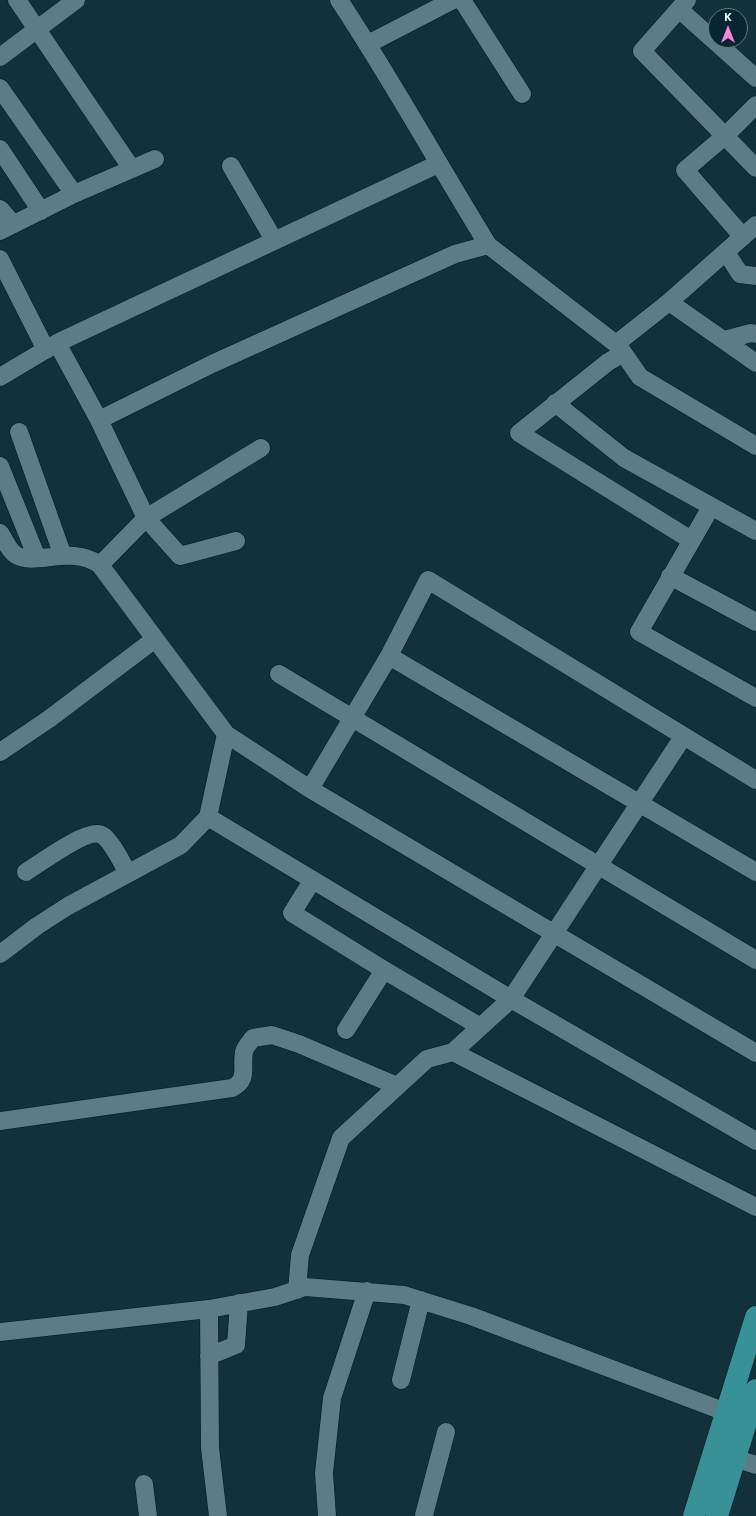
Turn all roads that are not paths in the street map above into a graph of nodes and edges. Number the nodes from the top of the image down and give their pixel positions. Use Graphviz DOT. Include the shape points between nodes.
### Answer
graph roads {
  1 [pos="17,0"];
  2 [pos="76,0"];
  3 [pos="340,0"];
  4 [pos="454,0"];
  5 [pos="462,0"];
  6 [pos="684,5"];
  7 [pos="38,28"];
  8 [pos="368,44"];
  9 [pos="0,57"];
  10 [pos="756,78"];
  11 [pos="0,88"];
  12 [pos="522,94"];
  13 [pos="756,105"];
  14 [pos="726,135"];
  15 [pos="0,149"];
  16 [pos="156,159"];
  17 [pos="438,164"];
  18 [pos="231,166"];
  19 [pos="756,168"];
  20 [pos="132,169"];
  21 [pos="74,194"];
  22 [pos="0,209"];
  23 [pos="41,210"];
  24 [pos="756,225"];
  25 [pos="6,228"];
  26 [pos="743,237"];
  27 [pos="274,240"];
  28 [pos="488,246"];
  29 [pos="726,252"];
  30 [pos="0,259"];
  31 [pos="756,276"];
  32 [pos="669,302"];
  33 [pos="756,334"];
  34 [pos="724,340"];
  35 [pos="51,346"];
  36 [pos="619,349"];
  37 [pos="756,362"];
  38 [pos="0,377"];
  39 [pos="555,403"];
  40 [pos="99,420"];
  41 [pos="19,432"];
  42 [pos="756,446"];
  43 [pos="261,448"];
  44 [pos="0,466"];
  45 [pos="711,507"];
  46 [pos="146,518"];
  47 [pos="756,531"];
  48 [pos="0,533"];
  49 [pos="691,540"];
  50 [pos="236,541"];
  51 [pos="63,556"];
  52 [pos="37,558"];
  53 [pos="100,565"];
  54 [pos="670,576"];
  55 [pos="756,622"];
  56 [pos="155,639"];
  57 [pos="389,656"];
  58 [pos="279,674"];
  59 [pos="756,698"];
  60 [pos="351,718"];
  61 [pos="226,734"];
  62 [pos="683,736"];
  63 [pos="0,752"];
  64 [pos="756,780"];
  65 [pos="310,789"];
  66 [pos="639,803"];
  67 [pos="208,817"];
  68 [pos="598,864"];
  69 [pos="26,872"];
  70 [pos="756,872"];
  71 [pos="128,873"];
  72 [pos="312,881"];
  73 [pos="553,932"];
  74 [pos="0,954"];
  75 [pos="756,960"];
  76 [pos="384,970"];
  77 [pos="510,999"];
  78 [pos="479,1026"];
  79 [pos="346,1030"];
  80 [pos="453,1052"];
  81 [pos="756,1052"];
  82 [pos="397,1086"];
  83 [pos="0,1121"];
  84 [pos="756,1141"];
  85 [pos="756,1207"];
  86 [pos="297,1290"];
  87 [pos="367,1291"];
  88 [pos="421,1300"];
  89 [pos="239,1303"];
  90 [pos="209,1309"];
  91 [pos="756,1317"];
  92 [pos="0,1332"];
  93 [pos="209,1356"];
  94 [pos="401,1380"];
  95 [pos="756,1390"];
  96 [pos="726,1412"];
  97 [pos="746,1420"];
  98 [pos="446,1432"];
  99 [pos="734,1458"];
  100 [pos="756,1464"];
  101 [pos="144,1484"];
  102 [pos="148,1516"];
  103 [pos="218,1516"];
  104 [pos="327,1516"];
  105 [pos="422,1516"];
  106 [pos="694,1516"];
  107 [pos="717,1516"];
  1 -- 7 [label="street"];
  2 -- 7 [label="street"];
  3 -- 8 [label="street"];
  4 -- 8 [label="street"];
  5 -- 12 [label="street"];
  6 -- 10 [label="street"];
  6 -- 14 [label="street" via="642,51"];
  7 -- 9 [label="street"];
  7 -- 20 [label="street"];
  8 -- 17 [label="street"];
  11 -- 21 [label="street"];
  13 -- 14 [label="street"];
  14 -- 19 [label="street"];
  14 -- 26 [label="street" via="685,170"];
  15 -- 23 [label="street"];
  16 -- 20 [label="street"];
  17 -- 27 [label="street"];
  17 -- 28 [label="street"];
  18 -- 27 [label="street"];
  20 -- 21 [label="street"];
  21 -- 23 [label="street"];
  22 -- 25 [label="street"];
  23 -- 25 [label="street"];
  24 -- 26 [label="street"];
  26 -- 29 [label="street"];
  27 -- 35 [label="street"];
  28 -- 36 [label="street"];
  28 -- 40 [label="street" via="448,257 212,364"];
  29 -- 31 [label="street" via="740,274"];
  29 -- 32 [label="street"];
  30 -- 35 [label="street"];
  32 -- 34 [label="street"];
  32 -- 36 [label="street"];
  33 -- 34 [label="street"];
  34 -- 37 [label="street"];
  35 -- 38 [label="street"];
  35 -- 40 [label="street"];
  36 -- 39 [label="street" via="608,362"];
  36 -- 42 [label="street" via="640,377"];
  39 -- 45 [label="street" via="624,458"];
  39 -- 49 [label="street" via="519,434"];
  40 -- 46 [label="street"];
  41 -- 51 [label="street"];
  43 -- 46 [label="street"];
  44 -- 52 [label="street"];
  45 -- 47 [label="street"];
  45 -- 49 [label="street"];
  46 -- 50 [label="street" via="180,556"];
  46 -- 53 [label="street"];
  48 -- 52 [label="street" via="16,555"];
  49 -- 54 [label="street"];
  51 -- 52 [label="street"];
  51 -- 53 [label="street" via="84,556"];
  53 -- 56 [label="street"];
  54 -- 55 [label="street"];
  54 -- 59 [label="street" via="639,632"];
  56 -- 61 [label="street"];
  56 -- 63 [label="street" via="49,719"];
  57 -- 60 [label="street"];
  57 -- 62 [label="street" via="428,580"];
  57 -- 66 [label="street"];
  58 -- 60 [label="street"];
  60 -- 65 [label="street"];
  60 -- 68 [label="street"];
  61 -- 65 [label="street"];
  61 -- 67 [label="street"];
  62 -- 64 [label="street"];
  62 -- 66 [label="street"];
  65 -- 73 [label="street"];
  66 -- 68 [label="street"];
  66 -- 70 [label="street"];
  67 -- 71 [label="street" via="181,845"];
  67 -- 72 [label="street"];
  68 -- 73 [label="street"];
  68 -- 75 [label="street"];
  69 -- 71 [label="street" via="84,836 98,833 110,842"];
  71 -- 74 [label="street" via="37,926"];
  72 -- 76 [label="street" via="292,913"];
  72 -- 77 [label="street"];
  73 -- 77 [label="street"];
  73 -- 81 [label="street"];
  76 -- 78 [label="street"];
  76 -- 79 [label="street"];
  77 -- 78 [label="street"];
  77 -- 84 [label="street"];
  78 -- 80 [label="street"];
  80 -- 82 [label="street" via="427,1059"];
  80 -- 85 [label="street"];
  82 -- 83 [label="street" via="272,1035 253,1038 245,1050 240,1085 232,1088"];
  82 -- 86 [label="street" via="341,1138 300,1256"];
  86 -- 87 [label="street" via="305,1287"];
  86 -- 89 [label="street" via="275,1298"];
  87 -- 88 [label="street" via="404,1295"];
  87 -- 104 [label="street" via="332,1398 324,1473"];
  88 -- 94 [label="street"];
  88 -- 96 [label="street" via="471,1316"];
  89 -- 90 [label="street"];
  89 -- 93 [label="street" via="236,1345"];
  90 -- 92 [label="street"];
  90 -- 93 [label="street"];
  91 -- 96 [label="main road"];
  93 -- 103 [label="street" via="210,1448"];
  95 -- 97 [label="main road"];
  96 -- 97 [label="street"];
  96 -- 106 [label="main road"];
  97 -- 99 [label="main road"];
  98 -- 105 [label="street"];
  99 -- 100 [label="street"];
  99 -- 107 [label="main road"];
  101 -- 102 [label="street"];
}
